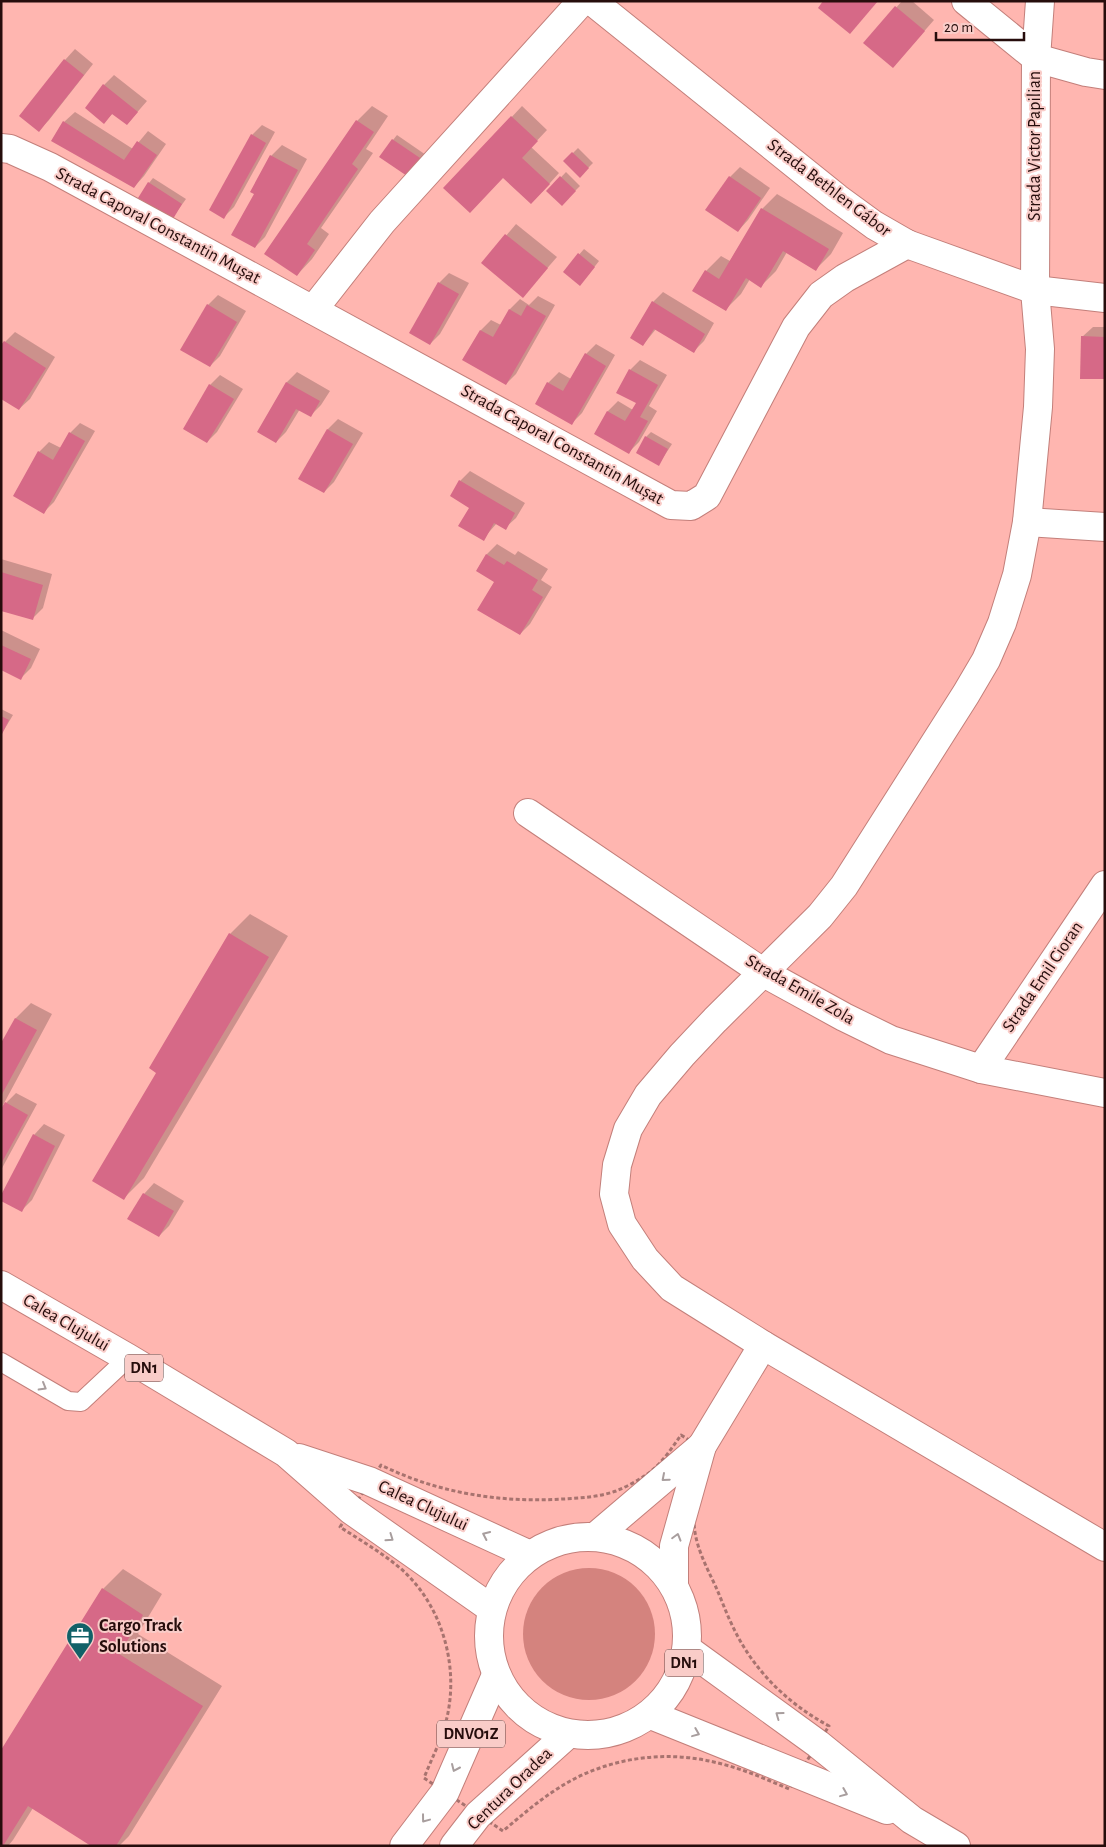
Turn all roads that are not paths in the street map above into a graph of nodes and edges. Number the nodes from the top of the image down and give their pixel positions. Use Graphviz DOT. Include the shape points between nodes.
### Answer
graph roads {
  1 [pos="582,1"];
  2 [pos="592,1"];
  3 [pos="966,1"];
  4 [pos="1040,1"];
  5 [pos="1036,58"];
  6 [pos="1105,74"];
  7 [pos="1,148"];
  8 [pos="907,244"];
  9 [pos="1035,290"];
  10 [pos="1105,298"];
  11 [pos="313,310"];
  12 [pos="1027,522"];
  13 [pos="1105,527"];
  14 [pos="528,813"];
  15 [pos="1105,885"];
  16 [pos="764,973"];
  17 [pos="981,1069"];
  18 [pos="1105,1093"];
  19 [pos="1,1285"];
  20 [pos="763,1345"];
  21 [pos="128,1358"];
  22 [pos="1,1362"];
  23 [pos="702,1446"];
  24 [pos="286,1453"];
  25 [pos="595,1537"];
  26 [pos="1105,1547"];
  27 [pos="530,1555"];
  28 [pos="674,1586"];
  29 [pos="492,1609"];
  30 [pos="687,1649"];
  31 [pos="496,1675"];
  32 [pos="651,1714"];
  33 [pos="568,1734"];
  34 [pos="912,1820"];
  35 [pos="404,1846"];
  36 [pos="454,1846"];
  37 [pos="956,1846"];
  1 -- 11 [label="street" via="382,222"];
  2 -- 8 [label="street, Strada Bethlen Gábor" via="837,198"];
  3 -- 5 [label="street"];
  4 -- 5 [label="street, Strada Victor Papilian"];
  5 -- 6 [label="street"];
  5 -- 9 [label="street, Strada Victor Papilian"];
  7 -- 11 [label="street, Strada Caporal Constantin Mușat" via="50,167"];
  8 -- 9 [label="street, Strada Bethlen Gábor"];
  8 -- 11 [label="street, Strada Caporal Constantin Mușat" via="821,295 796,327 707,496 691,506 671,505"];
  9 -- 10 [label="street, Strada Bethlen Gábor"];
  9 -- 12 [label="street, Strada Victor Papilian" via="1040,349 1039,397"];
  12 -- 13 [label="street"];
  12 -- 16 [label="street, Strada Victor Papilian" via="1017,575 986,660 844,886 820,916"];
  14 -- 16 [label="street, Strada Emile Zola"];
  15 -- 17 [label="street, Strada Emil Cioran"];
  16 -- 17 [label="street, Strada Emile Zola" via="892,1040"];
  16 -- 20 [label="street, Strada Victor Papilian" via="682,1055 648,1095 628,1129 617,1165 614,1194 622,1224 645,1260 672,1288"];
  17 -- 18 [label="street, Strada Emile Zola"];
  19 -- 21 [label="street, Calea Clujului / DN1"];
  20 -- 23 [label="street"];
  20 -- 26 [label="street, Strada Victor Papilian"];
  22 -- 21 [label="lane, one-way" via="68,1401 81,1402"];
  21 -- 24 [label="street, Calea Clujului / DN1"];
  23 -- 25 [label="street, one-way"];
  28 -- 23 [label="street, one-way" via="674,1546"];
  27 -- 24 [label="street, Calea Clujului / DN1, one-way" via="369,1481"];
  24 -- 29 [label="street, Calea Clujului / DN1, one-way" via="350,1510"];
  25 -- 27 [label="street, DN1" via="561,1540"];
  25 -- 28 [label="street, DN1" via="628,1545 656,1564"];
  27 -- 29 [label="street, DN1" via="506,1579"];
  28 -- 30 [label="street, DN1" via="685,1612"];
  29 -- 31 [label="street, DN1" via="489,1642"];
  30 -- 32 [label="street, DN1" via="683,1668 670,1694"];
  34 -- 30 [label="street, DN1, one-way" via="818,1744"];
  31 -- 33 [label="street, DN1" via="514,1703 540,1724"];
  31 -- 35 [label="street, DNVO1Z, one-way" via="445,1792"];
  32 -- 33 [label="street, DN1" via="625,1729 597,1736"];
  32 -- 34 [label="street, DN1, one-way"];
  33 -- 36 [label="street, Centura Oradea" via="478,1815"];
  34 -- 37 [label="street, DN1"];
}
